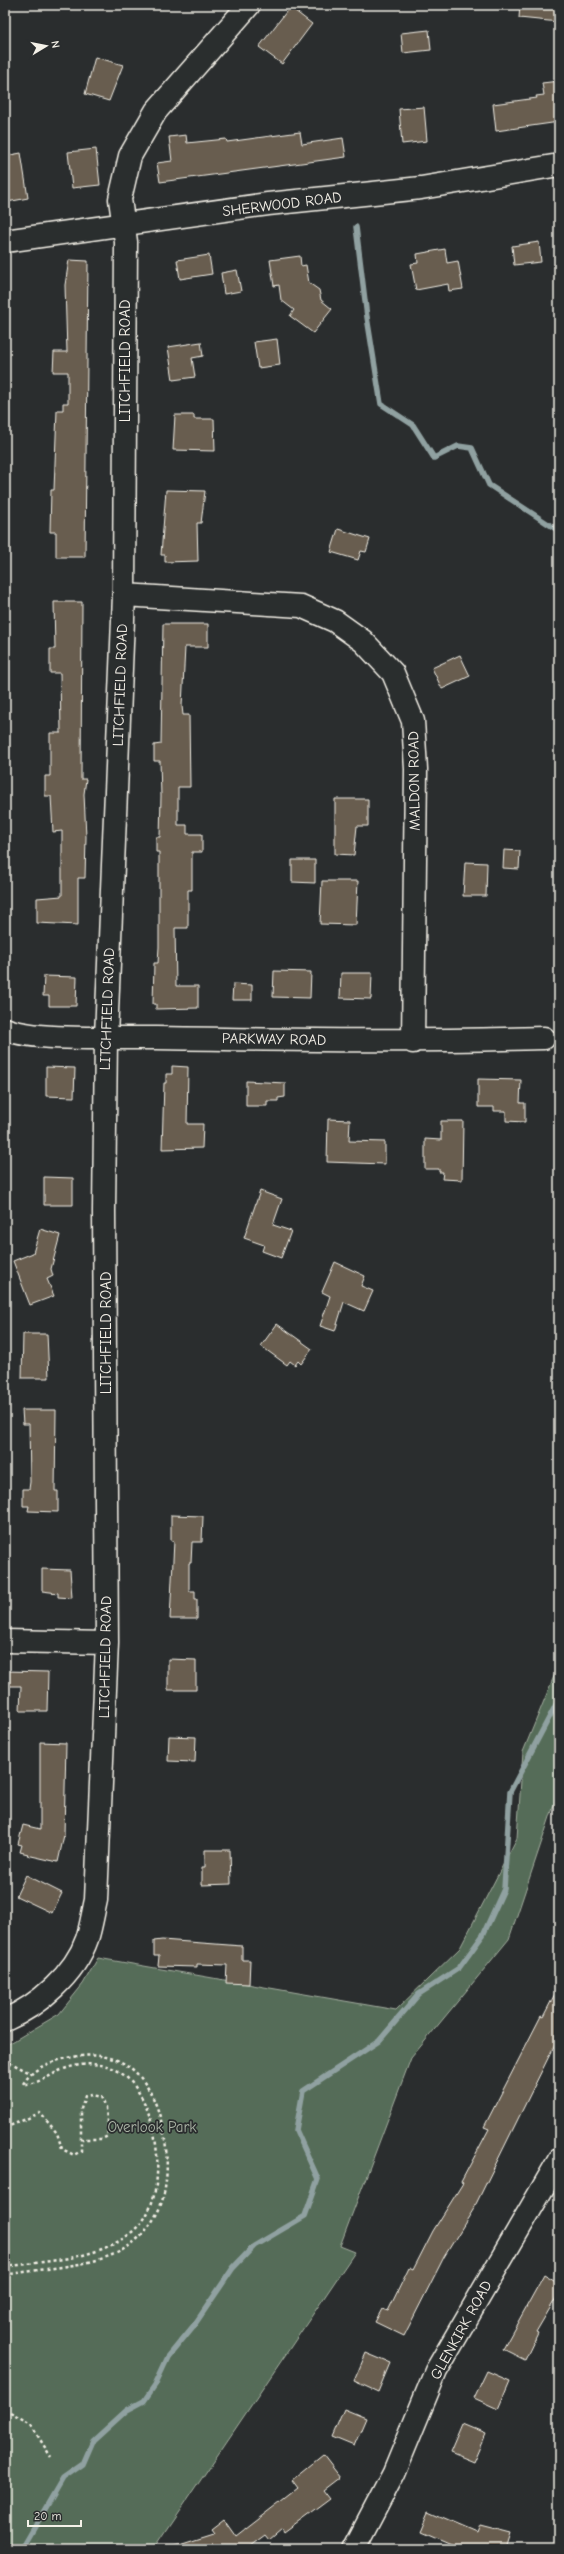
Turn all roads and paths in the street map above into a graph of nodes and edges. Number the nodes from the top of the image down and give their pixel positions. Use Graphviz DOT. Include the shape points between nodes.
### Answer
graph roads {
  1 [pos="249,5"];
  2 [pos="559,165"];
  3 [pos="123,225"];
  4 [pos="5,241"];
  5 [pos="124,595"];
  6 [pos="5,1029"];
  7 [pos="106,1037"];
  8 [pos="544,1038"];
  9 [pos="413,1042"];
  10 [pos="5,1641"];
  11 [pos="107,1643"];
  12 [pos="5,2020"];
  13 [pos="5,2058"];
  14 [pos="30,2073"];
  15 [pos="5,2128"];
  16 [pos="82,2139"];
  17 [pos="559,2160"];
  18 [pos="5,2267"];
  19 [pos="5,2275"];
  20 [pos="5,2410"];
  21 [pos="51,2457"];
  22 [pos="354,2549"];
  1 -- 3 [label="street, LITCHFIELD ROAD" via="168,96 143,131 124,172 120,199"];
  2 -- 3 [label="street, SHERWOOD ROAD" via="422,188 268,204"];
  3 -- 4 [label="street, SHERWOOD ROAD"];
  3 -- 5 [label="street, LITCHFIELD ROAD" via="126,242"];
  5 -- 7 [label="street, LITCHFIELD ROAD"];
  5 -- 9 [label="street, MALDON ROAD" via="301,606 335,621 363,641 393,673 413,721 416,769"];
  6 -- 7 [label="street, PARKWAY ROAD" via="42,1036"];
  7 -- 9 [label="street, PARKWAY ROAD"];
  7 -- 11 [label="street, LITCHFIELD ROAD" via="104,1211"];
  8 -- 9 [label="street, PARKWAY ROAD"];
  10 -- 11 [label="street"];
  11 -- 12 [label="street, LITCHFIELD ROAD" via="96,1900 87,1940 63,1976 40,1999"];
  13 -- 14 [label="path"];
  14 -- 18 [label="path" via="23,2084 34,2084 61,2070 82,2064 102,2065 133,2081 144,2098 150,2116 156,2152 156,2186 150,2206 141,2222 108,2247 83,2254"];
  14 -- 19 [label="path" via="59,2059 80,2055 105,2056 122,2062 138,2074 151,2093 159,2112 166,2150 166,2187 160,2207 148,2228 133,2243 112,2255"];
  15 -- 16 [label="path" via="40,2113 57,2133 62,2149 74,2155 81,2151"];
  16 -- 16 [label="path" via="102,2139 108,2136 106,2108 101,2097 85,2096 81,2109"];
  17 -- 22 [label="street, GLENKIRK ROAD" via="436,2371 394,2473"];
  20 -- 21 [label="path" via="32,2425"];
}
